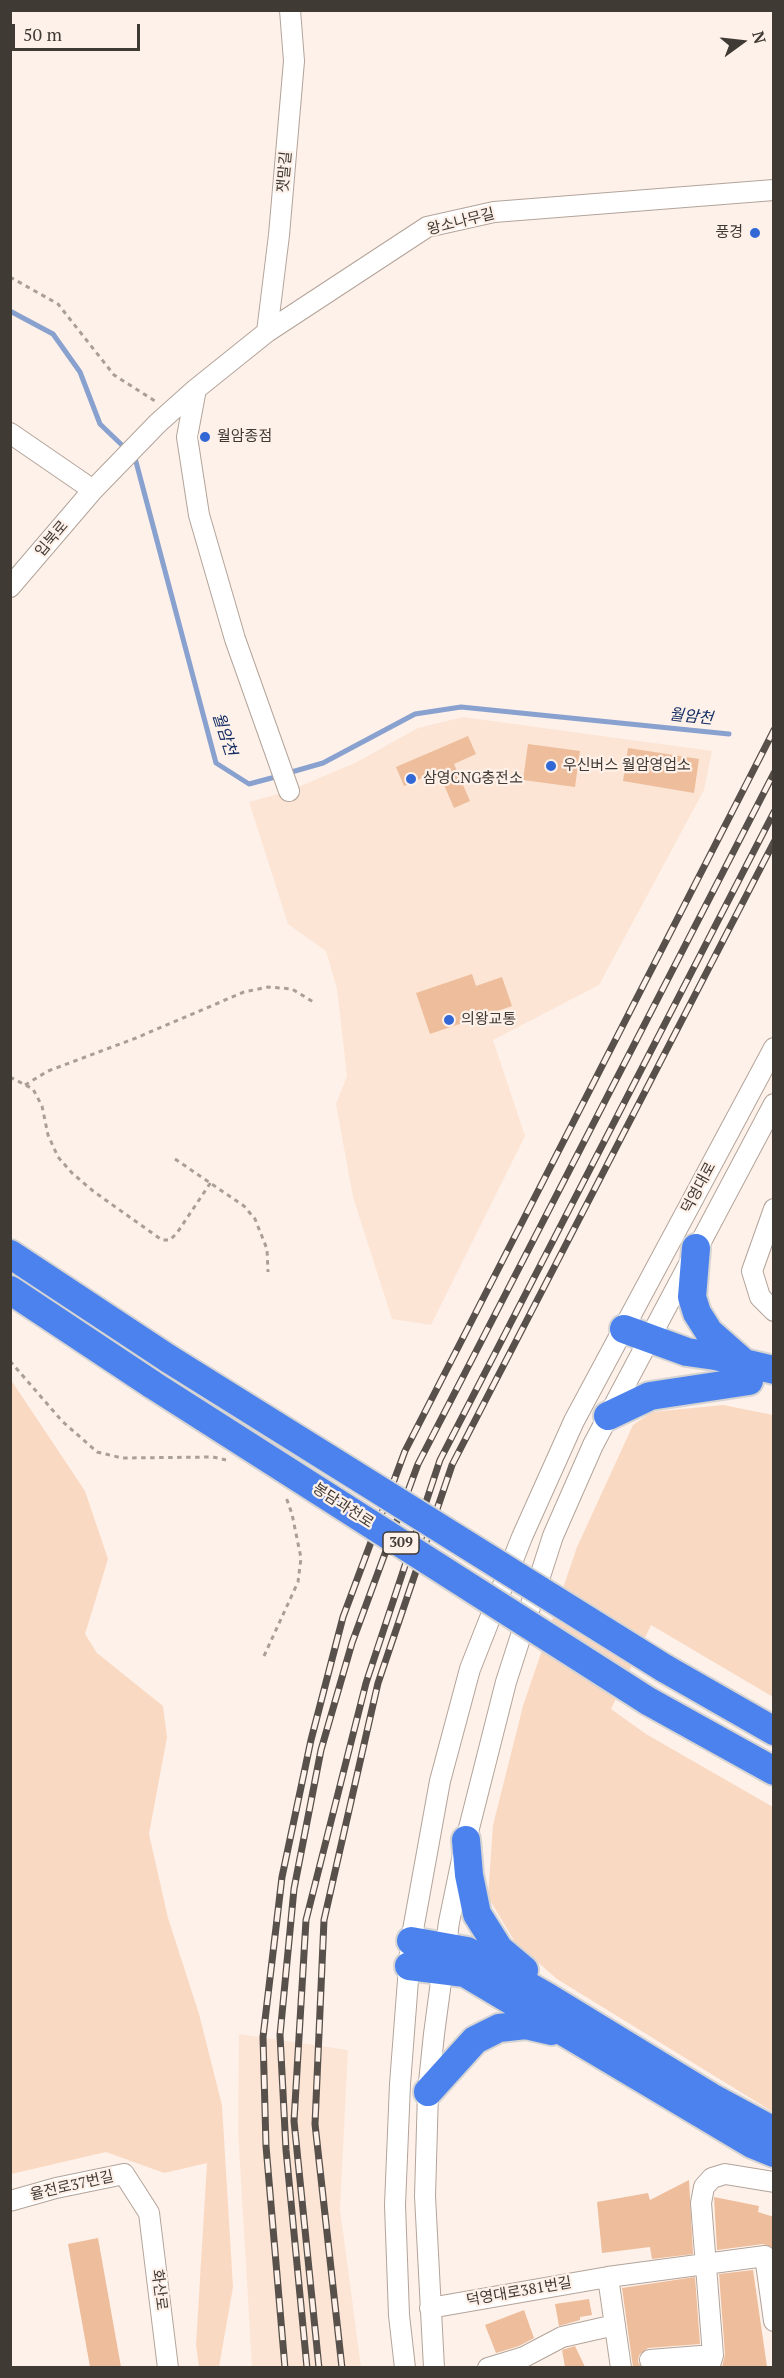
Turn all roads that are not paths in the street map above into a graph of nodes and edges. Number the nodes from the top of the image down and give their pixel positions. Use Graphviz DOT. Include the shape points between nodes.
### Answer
graph roads {
  1 [pos="290,10"];
  2 [pos="774,190"];
  3 [pos="267,332"];
  4 [pos="196,388"];
  5 [pos="165,417"];
  6 [pos="10,433"];
  7 [pos="93,490"];
  8 [pos="10,587"];
  9 [pos="289,791"];
  10 [pos="774,1048"];
  11 [pos="774,1104"];
  12 [pos="774,1209"];
  13 [pos="696,1248"];
  14 [pos="10,1254"];
  15 [pos="10,1290"];
  16 [pos="774,1311"];
  17 [pos="636,1334"];
  18 [pos="760,1376"];
  19 [pos="608,1416"];
  20 [pos="774,1731"];
  21 [pos="774,1771"];
  22 [pos="466,1840"];
  23 [pos="410,1954"];
  24 [pos="444,1958"];
  25 [pos="549,1998"];
  26 [pos="566,2034"];
  27 [pos="428,2092"];
  28 [pos="774,2131"];
  29 [pos="774,2153"];
  30 [pos="774,2182"];
  31 [pos="10,2201"];
  32 [pos="149,2213"];
  33 [pos="769,2256"];
  34 [pos="708,2264"];
  35 [pos="608,2277"];
  36 [pos="430,2308"];
  37 [pos="773,2316"];
  38 [pos="615,2325"];
  39 [pos="650,2360"];
  40 [pos="711,2361"];
  41 [pos="168,2367"];
  42 [pos="405,2367"];
  43 [pos="434,2367"];
  44 [pos="488,2367"];
  45 [pos="621,2367"];
  1 -- 3 [label="street, 잿말길" via="294,60"];
  2 -- 3 [label="street, 왕소나무길" via="494,212 427,227"];
  3 -- 4 [label="street, 왕소나무길"];
  4 -- 5 [label="street, 왕소나무길"];
  4 -- 9 [label="street" via="187,436 199,515 234,639"];
  5 -- 7 [label="street, 입북로"];
  6 -- 7 [label="street"];
  7 -- 8 [label="street, 입북로"];
  10 -- 17 [label="street, 덕영대로"];
  11 -- 13 [label="street, 덕영대로"];
  12 -- 16 [label="street" via="752,1271 760,1297"];
  13 -- 17 [label="street, 덕영대로"];
  13 -- 18 [label="highway" via="692,1297 697,1313 709,1332"];
  14 -- 20 [label="highway, 309, bridge" via="169,1359 664,1668"];
  15 -- 21 [label="highway, 봉담과천로 / 309, bridge" via="648,1701"];
  17 -- 18 [label="highway" via="687,1352 712,1370"];
  17 -- 19 [label="street"];
  17 -- 23 [label="street" via="570,1431 522,1537 470,1670 440,1781"];
  18 -- 19 [label="highway" via="650,1396"];
  19 -- 22 [label="street" via="550,1547 506,1682"];
  22 -- 24 [label="street"];
  22 -- 25 [label="highway" via="477,1914 500,1949"];
  23 -- 24 [label="highway"];
  23 -- 42 [label="street" via="395,2205"];
  24 -- 25 [label="highway" via="467,1951"];
  24 -- 26 [label="highway"];
  24 -- 27 [label="street"];
  25 -- 28 [label="highway"];
  26 -- 27 [label="highway" via="526,2025 500,2028 476,2040"];
  26 -- 29 [label="highway" via="752,2144"];
  27 -- 36 [label="street" via="425,2196"];
  30 -- 34 [label="street" via="725,2174 712,2178 704,2187 701,2203"];
  31 -- 32 [label="street, 율전로37번길" via="124,2174"];
  32 -- 41 [label="street, 화산로"];
  33 -- 34 [label="street, 덕영대로381번길"];
  33 -- 37 [label="street, 덕영대로381번길"];
  34 -- 35 [label="street, 덕영대로381번길"];
  34 -- 40 [label="street"];
  35 -- 36 [label="street, 덕영대로381번길"];
  35 -- 38 [label="street"];
  36 -- 43 [label="street"];
  38 -- 44 [label="street" via="562,2337 524,2357"];
  38 -- 45 [label="street"];
  39 -- 40 [label="street"];
}
